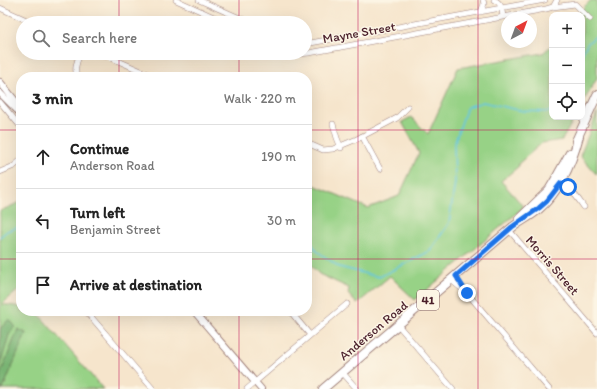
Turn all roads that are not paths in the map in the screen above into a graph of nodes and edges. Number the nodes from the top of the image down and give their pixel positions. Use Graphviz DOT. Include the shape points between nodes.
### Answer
graph roads {
  1 [pos="176,0"];
  2 [pos="199,0"];
  3 [pos="483,0"];
  4 [pos="494,0"];
  5 [pos="545,0"];
  6 [pos="557,0"];
  7 [pos="532,2"];
  8 [pos="553,7"];
  9 [pos="0,8"];
  10 [pos="502,8"];
  11 [pos="534,11"];
  12 [pos="482,12"];
  13 [pos="502,12"];
  14 [pos="529,12"];
  15 [pos="18,16"];
  16 [pos="211,16"];
  17 [pos="235,16"];
  18 [pos="501,17"];
  19 [pos="590,19"];
  20 [pos="425,21"];
  21 [pos="426,31"];
  22 [pos="312,43"];
  23 [pos="312,52"];
  24 [pos="77,60"];
  25 [pos="116,60"];
  26 [pos="75,72"];
  27 [pos="144,72"];
  28 [pos="0,82"];
  29 [pos="0,93"];
  30 [pos="597,95"];
  31 [pos="0,102"];
  32 [pos="16,102"];
  33 [pos="408,107"];
  34 [pos="16,109"];
  35 [pos="16,121"];
  36 [pos="333,124"];
  37 [pos="360,137"];
  38 [pos="312,144"];
  39 [pos="341,147"];
  40 [pos="312,148"];
  41 [pos="16,164"];
  42 [pos="380,169"];
  43 [pos="0,172"];
  44 [pos="558,182"];
  45 [pos="584,207"];
  46 [pos="510,229"];
  47 [pos="453,278"];
  48 [pos="346,304"];
  49 [pos="90,316"];
  50 [pos="198,316"];
  51 [pos="294,316"];
  52 [pos="398,325"];
  53 [pos="597,333"];
  54 [pos="310,335"];
  55 [pos="342,372"];
  56 [pos="255,382"];
  57 [pos="153,389"];
  58 [pos="247,389"];
  59 [pos="260,389"];
  60 [pos="323,389"];
  61 [pos="357,389"];
  62 [pos="453,389"];
  63 [pos="549,389"];
  1 -- 16 [label="street"];
  2 -- 17 [label="street"];
  3 -- 12 [label="street"];
  4 -- 10 [label="street"];
  5 -- 7 [label="street, Mayne Street"];
  6 -- 8 [label="street"];
  7 -- 10 [label="street, Mayne Street"];
  7 -- 11 [label="street"];
  8 -- 11 [label="street, Mayne Street"];
  8 -- 19 [label="street, Mayne Street" via="575,4"];
  9 -- 15 [label="street"];
  10 -- 12 [label="street, Mayne Street"];
  10 -- 13 [label="street"];
  11 -- 14 [label="street, Mayne Street"];
  12 -- 20 [label="street, Mayne Street"];
  18 -- 21 [label="street, Mayne Street"];
  20 -- 21 [label="street"];
  20 -- 22 [label="street, Mayne Street"];
  21 -- 23 [label="street, Mayne Street"];
  24 -- 26 [label="street"];
  25 -- 27 [label="street"];
  28 -- 32 [label="street"];
  29 -- 34 [label="street"];
  30 -- 44 [label="main road, Anderson Road / 41"];
  31 -- 35 [label="street"];
  33 -- 37 [label="street" via="397,118"];
  36 -- 39 [label="street"];
  37 -- 39 [label="street"];
  37 -- 42 [label="street"];
  38 -- 39 [label="street" via="326,150"];
  39 -- 40 [label="street" via="327,154"];
  41 -- 43 [label="street"];
  44 -- 45 [label="street" via="574,193"];
  44 -- 46 [label="main road, Anderson Road / 41" via="551,196 539,208"];
  46 -- 47 [label="main road, Anderson Road / 41"];
  46 -- 53 [label="street, Morris Street"];
  47 -- 52 [label="main road, Anderson Road / 41"];
  47 -- 63 [label="street"];
  48 -- 54 [label="street"];
  49 -- 57 [label="street"];
  50 -- 56 [label="street"];
  51 -- 54 [label="street"];
  52 -- 55 [label="main road, Anderson Road / 41"];
  52 -- 62 [label="street"];
  54 -- 56 [label="street"];
  55 -- 60 [label="main road, Anderson Road / 41"];
  55 -- 61 [label="street"];
  56 -- 58 [label="street"];
  56 -- 59 [label="street"];
}
